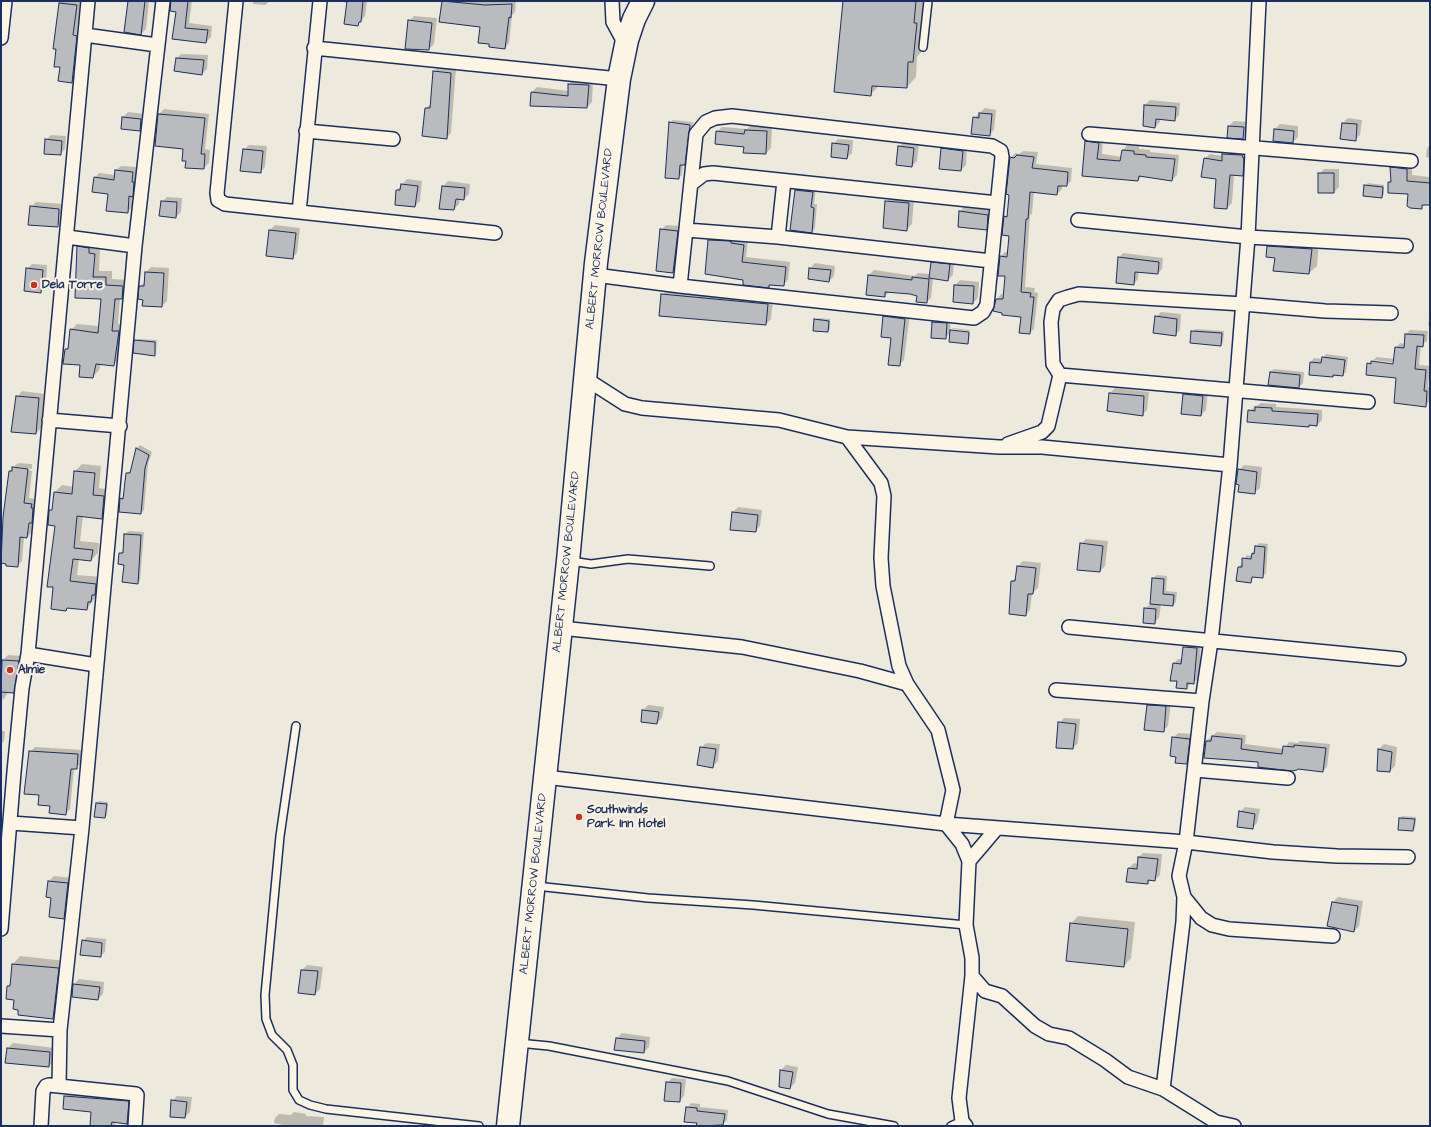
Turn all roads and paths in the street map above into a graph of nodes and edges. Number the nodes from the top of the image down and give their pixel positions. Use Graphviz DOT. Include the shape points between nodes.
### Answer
graph roads {
  1 [pos="5,1"];
  2 [pos="88,1"];
  3 [pos="163,1"];
  4 [pos="236,1"];
  5 [pos="320,1"];
  6 [pos="612,1"];
  7 [pos="643,1"];
  8 [pos="928,1"];
  9 [pos="1259,1"];
  10 [pos="85,35"];
  11 [pos="1,38"];
  12 [pos="157,45"];
  13 [pos="626,46"];
  14 [pos="923,47"];
  15 [pos="314,48"];
  16 [pos="619,79"];
  17 [pos="306,131"];
  18 [pos="1089,134"];
  19 [pos="393,139"];
  20 [pos="1253,149"];
  21 [pos="1411,161"];
  22 [pos="784,181"];
  23 [pos="691,184"];
  24 [pos="997,203"];
  25 [pos="299,212"];
  26 [pos="1078,220"];
  27 [pos="686,230"];
  28 [pos="495,233"];
  29 [pos="67,237"];
  30 [pos="778,237"];
  31 [pos="1248,237"];
  32 [pos="135,246"];
  33 [pos="1406,246"];
  34 [pos="991,261"];
  35 [pos="595,275"];
  36 [pos="680,286"];
  37 [pos="1243,304"];
  38 [pos="1392,313"];
  39 [pos="1060,374"];
  40 [pos="586,379"];
  41 [pos="1235,391"];
  42 [pos="1368,402"];
  43 [pos="48,420"];
  44 [pos="120,426"];
  45 [pos="847,438"];
  46 [pos="999,447"];
  47 [pos="1230,465"];
  48 [pos="568,561"];
  49 [pos="710,566"];
  50 [pos="1069,627"];
  51 [pos="561,628"];
  52 [pos="1211,641"];
  53 [pos="28,654"];
  54 [pos="1399,659"];
  55 [pos="96,665"];
  56 [pos="906,684"];
  57 [pos="1056,690"];
  58 [pos="1202,701"];
  59 [pos="296,726"];
  60 [pos="1195,770"];
  61 [pos="545,777"];
  62 [pos="1288,778"];
  63 [pos="10,823"];
  64 [pos="946,824"];
  65 [pos="82,828"];
  66 [pos="997,828"];
  67 [pos="1186,842"];
  68 [pos="1408,857"];
  69 [pos="969,861"];
  70 [pos="534,886"];
  71 [pos="1184,897"];
  72 [pos="966,925"];
  73 [pos="1,929"];
  74 [pos="1333,936"];
  75 [pos="972,976"];
  76 [pos="1,1026"];
  77 [pos="60,1030"];
  78 [pos="518,1043"];
  79 [pos="59,1086"];
  80 [pos="1163,1089"];
  81 [pos="960,1124"];
  82 [pos="42,1126"];
  83 [pos="135,1126"];
  84 [pos="479,1126"];
  85 [pos="508,1126"];
  86 [pos="894,1126"];
  87 [pos="1234,1126"];
  1 -- 11 [label="street"];
  2 -- 10 [label="street"];
  3 -- 12 [label="street"];
  4 -- 25 [label="street" via="218,200 225,204"];
  5 -- 15 [label="street"];
  6 -- 13 [label="street" via="613,22"];
  7 -- 13 [label="highway, ALBERT MORROW BOULEVARD" via="634,19"];
  8 -- 14 [label="lane"];
  9 -- 20 [label="street"];
  10 -- 12 [label="street"];
  10 -- 29 [label="street"];
  12 -- 32 [label="street"];
  13 -- 16 [label="highway, ALBERT MORROW BOULEVARD"];
  15 -- 16 [label="street"];
  15 -- 17 [label="street"];
  16 -- 35 [label="highway, ALBERT MORROW BOULEVARD"];
  17 -- 19 [label="street"];
  17 -- 25 [label="street"];
  18 -- 20 [label="street"];
  20 -- 21 [label="street"];
  20 -- 31 [label="street"];
  22 -- 23 [label="street" via="713,173 704,174"];
  22 -- 24 [label="street"];
  22 -- 30 [label="street"];
  23 -- 24 [label="street" via="696,134 706,122 732,116 997,148 1002,156"];
  23 -- 27 [label="street"];
  24 -- 34 [label="street"];
  25 -- 28 [label="street"];
  26 -- 31 [label="street"];
  27 -- 30 [label="street"];
  27 -- 36 [label="street"];
  29 -- 32 [label="street"];
  29 -- 43 [label="street"];
  30 -- 34 [label="street"];
  31 -- 33 [label="street"];
  31 -- 37 [label="street"];
  32 -- 44 [label="street"];
  34 -- 36 [label="street" via="987,305 983,312 974,318"];
  35 -- 36 [label="street"];
  35 -- 40 [label="highway, ALBERT MORROW BOULEVARD"];
  37 -- 38 [label="street" via="1325,311"];
  37 -- 39 [label="street" via="1079,294 1059,300 1053,309 1050,336 1053,364"];
  37 -- 41 [label="street"];
  39 -- 41 [label="street"];
  39 -- 46 [label="street" via="1048,426 1042,432"];
  40 -- 45 [label="street" via="625,404 636,407 779,420"];
  40 -- 48 [label="highway, ALBERT MORROW BOULEVARD"];
  41 -- 42 [label="street"];
  41 -- 47 [label="street"];
  43 -- 44 [label="street"];
  43 -- 53 [label="street"];
  44 -- 55 [label="street"];
  45 -- 46 [label="street"];
  45 -- 56 [label="street" via="881,483 884,496 881,558 883,586 899,666"];
  46 -- 47 [label="street" via="1042,447"];
  47 -- 52 [label="street"];
  48 -- 49 [label="lane" via="591,564 628,559"];
  48 -- 51 [label="highway, ALBERT MORROW BOULEVARD"];
  50 -- 52 [label="street"];
  51 -- 56 [label="street" via="742,647 860,671"];
  51 -- 61 [label="highway, ALBERT MORROW BOULEVARD"];
  52 -- 54 [label="street"];
  52 -- 58 [label="street"];
  53 -- 55 [label="street"];
  53 -- 63 [label="street" via="21,695"];
  55 -- 65 [label="street"];
  56 -- 64 [label="street" via="938,730 953,790"];
  57 -- 58 [label="street"];
  58 -- 60 [label="street"];
  59 -- 84 [label="lane" via="280,836 265,995 266,1019 272,1035 286,1050 293,1065 293,1090 299,1100 326,1109"];
  60 -- 62 [label="street"];
  60 -- 67 [label="street"];
  61 -- 64 [label="street"];
  61 -- 70 [label="highway, ALBERT MORROW BOULEVARD"];
  63 -- 65 [label="street"];
  63 -- 73 [label="street"];
  64 -- 66 [label="street"];
  64 -- 69 [label="street" via="962,844"];
  65 -- 77 [label="street"];
  66 -- 67 [label="street"];
  66 -- 69 [label="street"];
  67 -- 68 [label="street" via="1273,852"];
  67 -- 71 [label="street" via="1179,876"];
  69 -- 72 [label="street"];
  70 -- 72 [label="lane"];
  70 -- 78 [label="highway, ALBERT MORROW BOULEVARD"];
  71 -- 74 [label="street" via="1201,918 1212,925 1229,929"];
  71 -- 80 [label="street"];
  72 -- 75 [label="street" via="972,958"];
  75 -- 80 [label="street" via="985,991 1002,996 1035,1026 1049,1034 1069,1038 1128,1077"];
  75 -- 81 [label="street" via="959,1098"];
  76 -- 77 [label="street"];
  77 -- 79 [label="street"];
  78 -- 85 [label="highway, ALBERT MORROW BOULEVARD"];
  78 -- 86 [label="lane" via="549,1046 728,1081 828,1114"];
  79 -- 82 [label="street" via="49,1085 44,1088"];
  79 -- 83 [label="street" via="136,1094"];
  80 -- 87 [label="street" via="1216,1122"];
}
